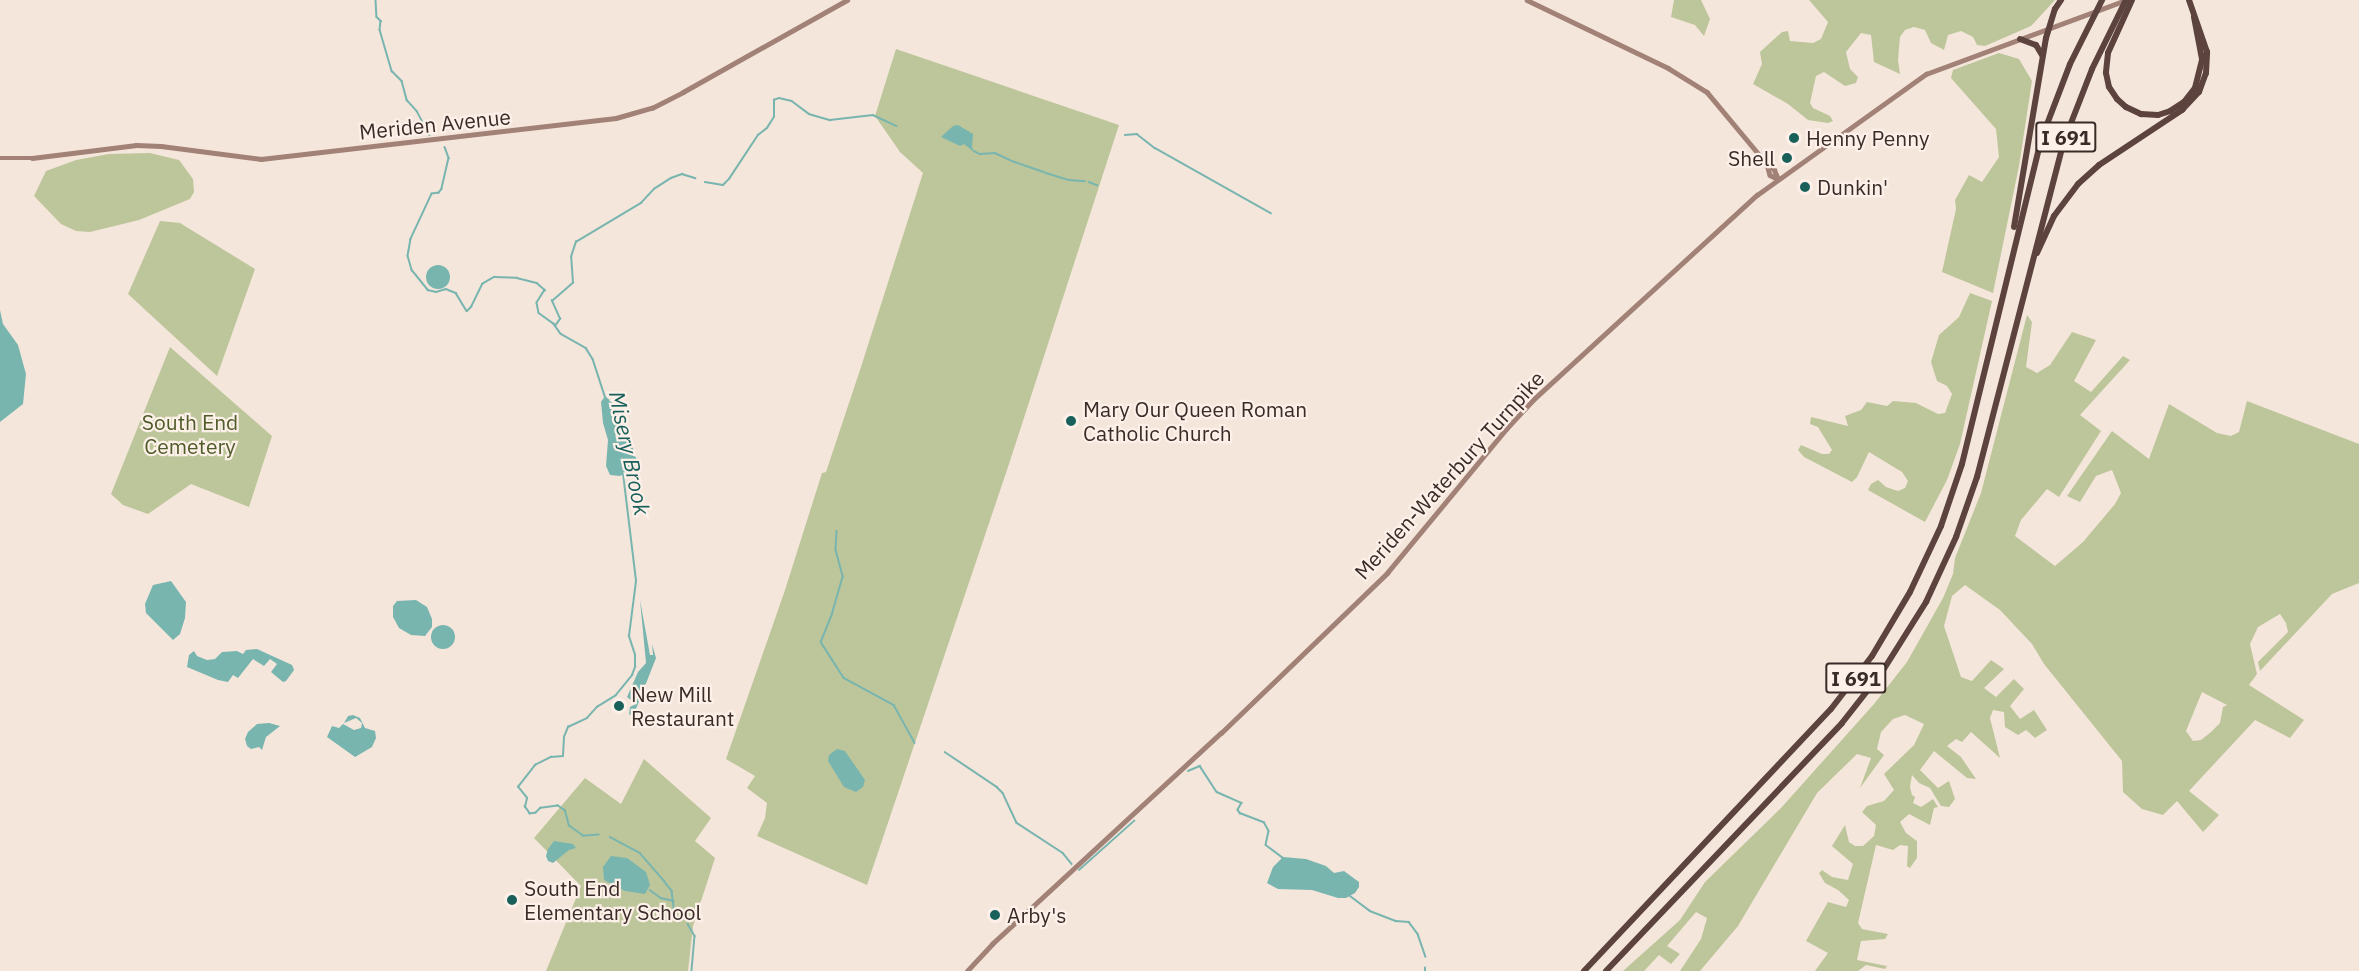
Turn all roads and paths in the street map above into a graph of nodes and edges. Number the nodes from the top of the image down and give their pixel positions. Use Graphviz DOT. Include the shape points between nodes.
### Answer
graph roads {
  1 [pos="847,0"];
  2 [pos="1527,0"];
  3 [pos="2061,0"];
  4 [pos="2102,0"];
  5 [pos="2126,0"];
  6 [pos="2132,0"];
  7 [pos="2189,0"];
  8 [pos="2194,17"];
  9 [pos="2048,29"];
  10 [pos="2020,39"];
  11 [pos="2043,56"];
  12 [pos="0,158"];
  13 [pos="1778,179"];
  14 [pos="2009,267"];
  15 [pos="2027,281"];
  16 [pos="967,971"];
  17 [pos="1584,971"];
  18 [pos="1606,971"];
  1 -- 12 [label="main road, Meriden Avenue" via="652,108 616,118 261,159 136,145 32,158"];
  2 -- 13 [label="main road" via="1668,68 1707,92 1777,173"];
  3 -- 9 [label="highway"];
  4 -- 14 [label="highway, I 691" via="2048,119"];
  5 -- 9 [label="main road, Meriden-Waterbury Turnpike"];
  5 -- 15 [label="highway, I 691" via="2096,59 2070,124"];
  6 -- 8 [label="highway" via="2108,54 2106,73 2116,99 2139,113 2170,111 2194,90 2202,61"];
  7 -- 8 [label="highway"];
  8 -- 15 [label="highway" via="2199,22 2207,59 2205,79 2197,95 2073,188 2049,224"];
  9 -- 10 [label="main road, Meriden-Waterbury Turnpike"];
  9 -- 11 [label="highway"];
  10 -- 11 [label="highway" via="2036,45"];
  10 -- 13 [label="main road, Meriden-Waterbury Turnpike" via="1923,76"];
  11 -- 14 [label="highway" via="2008,253"];
  13 -- 16 [label="main road, Meriden-Waterbury Turnpike" via="1534,399 1387,573"];
  14 -- 17 [label="highway, I 691" via="1954,491 1921,570 1888,632 1817,726"];
  15 -- 18 [label="highway, I 691" via="1967,507 1943,567 1906,636 1834,732"];
}
